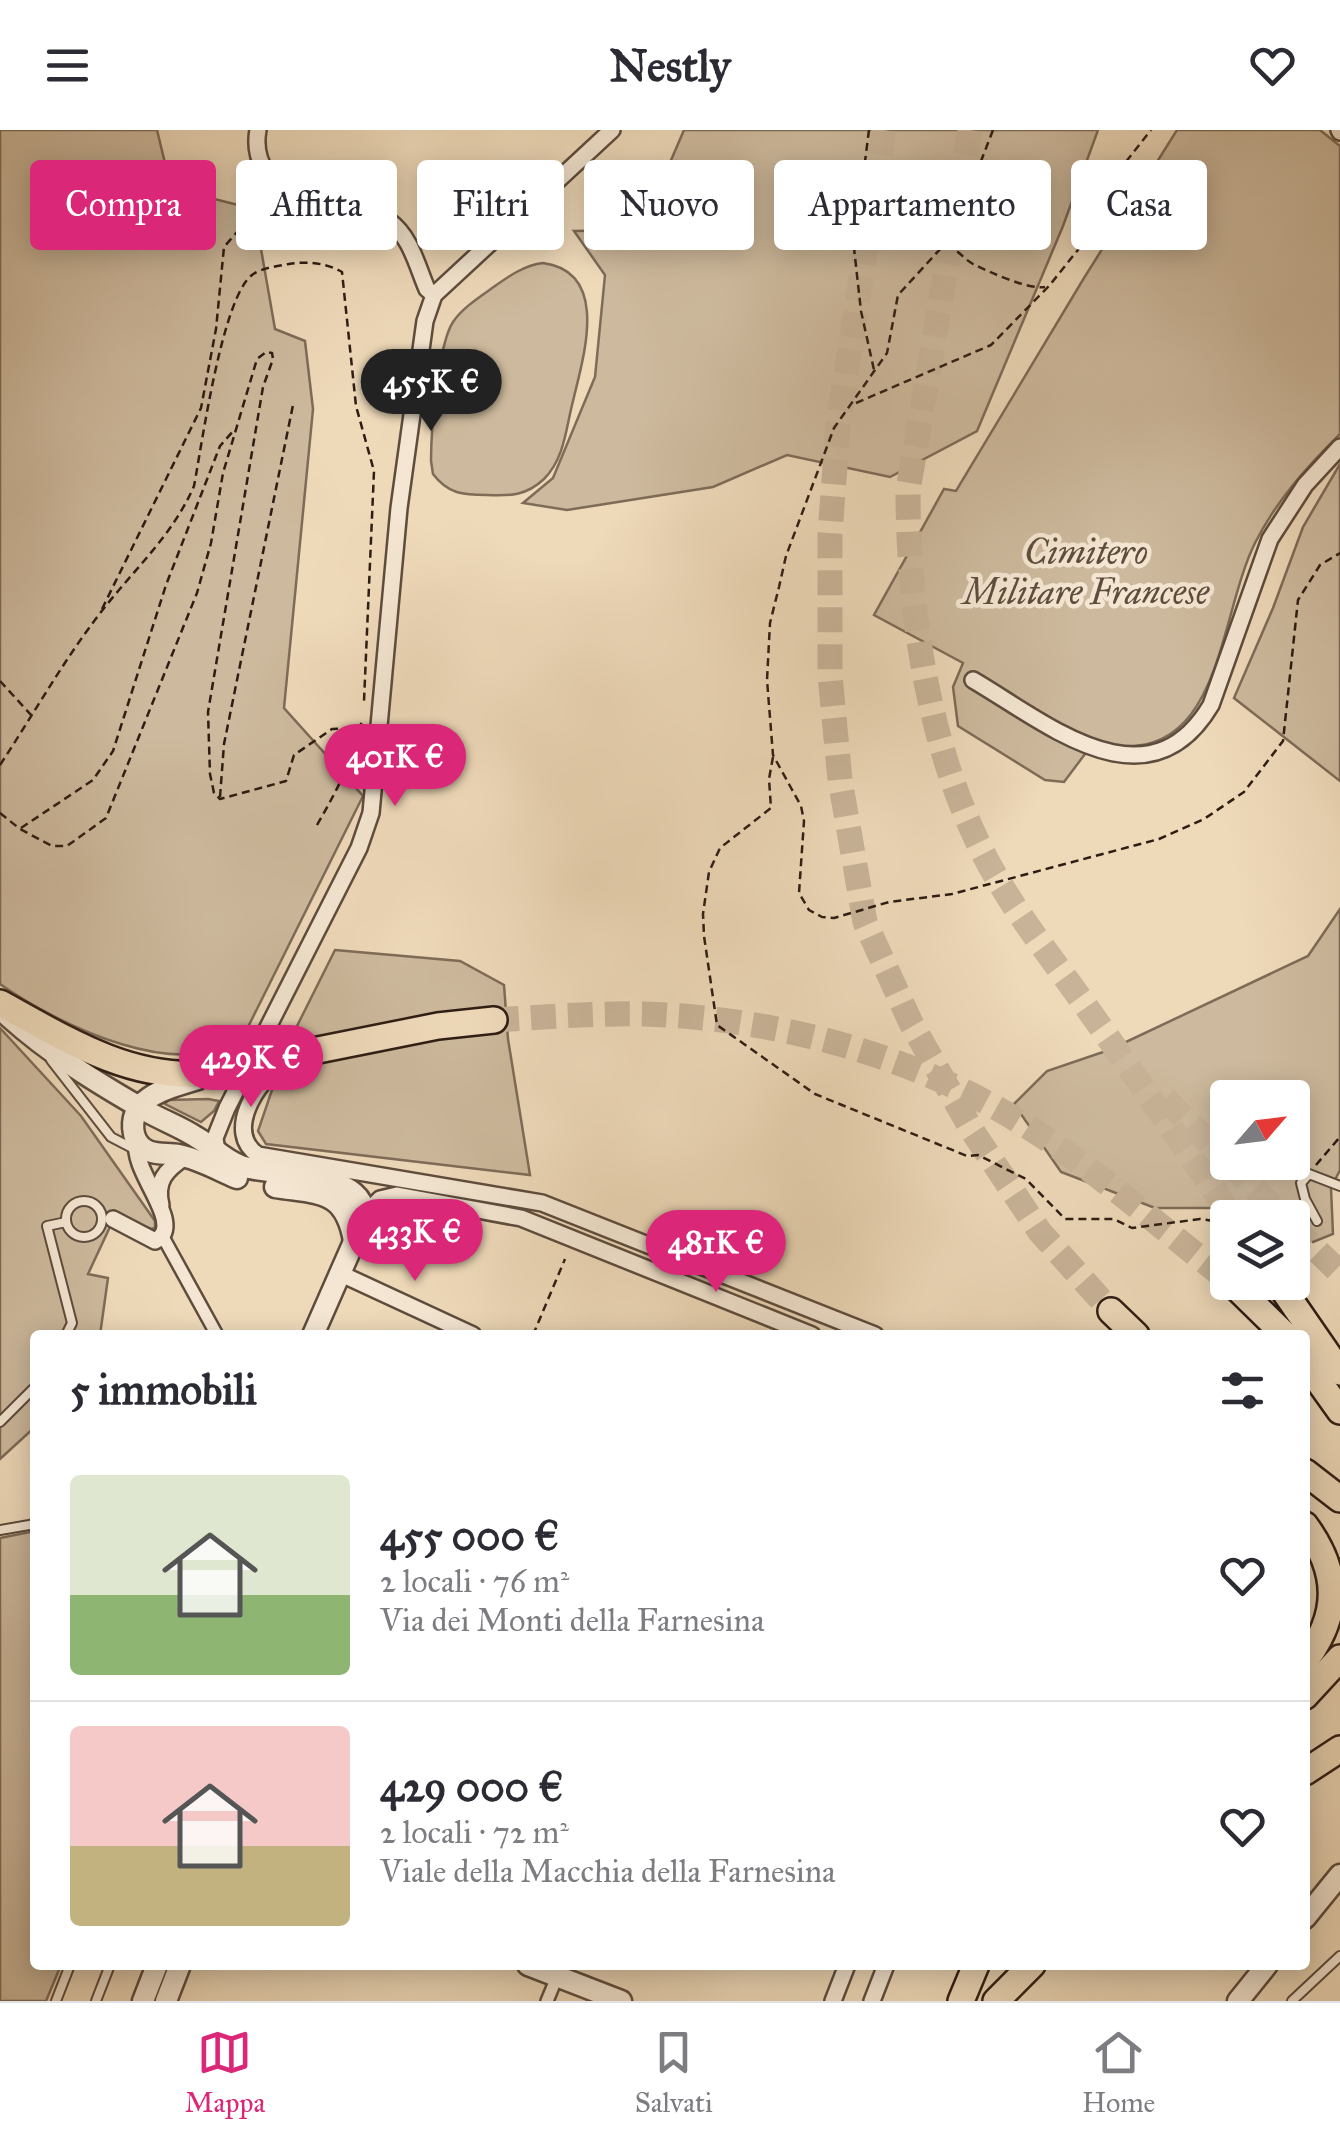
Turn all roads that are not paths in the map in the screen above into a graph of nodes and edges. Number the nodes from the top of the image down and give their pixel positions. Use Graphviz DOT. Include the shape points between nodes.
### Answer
graph roads {
  1 [pos="258,130"];
  2 [pos="612,130"];
  3 [pos="259,160"];
  4 [pos="397,231"];
  5 [pos="434,295"];
  6 [pos="1340,446"];
  7 [pos="973,680"];
  8 [pos="0,1005"];
  9 [pos="494,1020"];
  10 [pos="37,1041"];
  11 [pos="303,1053"];
  12 [pos="245,1068"];
  13 [pos="214,1073"];
  14 [pos="139,1107"];
  15 [pos="140,1147"];
  16 [pos="217,1152"];
  17 [pos="185,1156"];
  18 [pos="1340,1186"];
  19 [pos="164,1214"];
  20 [pos="365,1214"];
  21 [pos="573,1214"];
  22 [pos="108,1220"];
  23 [pos="1317,1221"];
  24 [pos="66,1222"];
  25 [pos="163,1237"];
  26 [pos="354,1241"];
  27 [pos="640,1266"];
  28 [pos="339,1273"];
  29 [pos="1249,1300"];
  30 [pos="1290,1300"];
  31 [pos="1111,1312"];
  32 [pos="69,1330"];
  33 [pos="214,1330"];
  34 [pos="315,1330"];
  35 [pos="461,1330"];
  36 [pos="800,1330"];
  37 [pos="863,1330"];
  38 [pos="1131,1330"];
  39 [pos="1280,1330"];
  40 [pos="1310,1369"];
  41 [pos="1340,1372"];
  42 [pos="30,1392"];
  43 [pos="1340,1410"];
  44 [pos="0,1422"];
  45 [pos="1310,1476"];
  46 [pos="1340,1500"];
  47 [pos="30,1525"];
  48 [pos="0,1530"];
  49 [pos="1310,1533"];
  50 [pos="1310,1654"];
  51 [pos="1340,1658"];
  52 [pos="1310,1691"];
  53 [pos="1340,1750"];
  54 [pos="1310,1769"];
  55 [pos="1340,1875"];
  56 [pos="1310,1912"];
  57 [pos="1340,1956"];
  58 [pos="68,1970"];
  59 [pos="108,1970"];
  60 [pos="155,1970"];
  61 [pos="178,1970"];
  62 [pos="540,1970"];
  63 [pos="845,1970"];
  64 [pos="884,1970"];
  65 [pos="974,1970"];
  66 [pos="1010,1970"];
  67 [pos="1027,1970"];
  68 [pos="1263,1970"];
  69 [pos="557,1977"];
  70 [pos="578,1994"];
  71 [pos="56,2001"];
  72 [pos="96,2001"];
  73 [pos="143,2001"];
  74 [pos="166,2001"];
  75 [pos="547,2001"];
  76 [pos="620,2001"];
  77 [pos="833,2001"];
  78 [pos="872,2001"];
  79 [pos="962,2001"];
  80 [pos="995,2001"];
  81 [pos="1238,2001"];
  82 [pos="1292,2001"];
  1 -- 3 [label="street"];
  2 -- 5 [label="street"];
  4 -- 5 [label="street"];
  5 -- 12 [label="street" via="399,508 372,813"];
  6 -- 7 [label="street" via="1270,539 1211,705 1177,742 1135,756 1104,753"];
  8 -- 10 [label="street"];
  8 -- 13 [label="main road" via="125,1066"];
  9 -- 11 [label="main road"];
  10 -- 14 [label="street"];
  10 -- 15 [label="lane" via="106,1130 122,1145"];
  11 -- 12 [label="main road"];
  11 -- 21 [label="street" via="274,1070 256,1093 243,1126 254,1153"];
  12 -- 13 [label="main road"];
  12 -- 16 [label="street" via="217,1132"];
  13 -- 14 [label="street" via="158,1092"];
  14 -- 15 [label="street" via="134,1128"];
  14 -- 16 [label="street"];
  15 -- 17 [label="street"];
  15 -- 19 [label="street" via="140,1168"];
  16 -- 20 [label="street" via="258,1170 342,1183 360,1198"];
  17 -- 19 [label="street" via="161,1178"];
  17 -- 26 [label="street" via="243,1180 334,1199 348,1215"];
  18 -- 23 [label="lane" via="1309,1174 1301,1183"];
  19 -- 25 [label="street"];
  20 -- 26 [label="street"];
  20 -- 27 [label="street" via="390,1195 466,1205 521,1218"];
  21 -- 27 [label="street"];
  21 -- 37 [label="street"];
  22 -- 24 [label="lane" via="82,1238"];
  22 -- 24 [label="lane" via="83,1201 72,1206"];
  22 -- 25 [label="street" via="152,1240"];
  24 -- 32 [label="lane" via="47,1226"];
  25 -- 33 [label="street"];
  26 -- 28 [label="street"];
  27 -- 36 [label="street"];
  28 -- 34 [label="street"];
  28 -- 35 [label="street"];
  29 -- 39 [label="main road"];
  30 -- 41 [label="main road"];
  31 -- 38 [label="main road"];
  40 -- 43 [label="main road"];
  42 -- 44 [label="lane"];
  45 -- 46 [label="main road"];
  47 -- 48 [label="lane"];
  49 -- 50 [label="main road" via="1332,1565 1337,1591 1332,1623"];
  51 -- 52 [label="main road"];
  53 -- 54 [label="main road"];
  55 -- 56 [label="street"];
  57 -- 82 [label="lane"];
  58 -- 71 [label="lane"];
  59 -- 72 [label="lane"];
  60 -- 73 [label="street"];
  61 -- 74 [label="street"];
  62 -- 69 [label="street"];
  63 -- 77 [label="street"];
  64 -- 78 [label="street"];
  65 -- 79 [label="main road"];
  66 -- 80 [label="main road"];
  67 -- 80 [label="main road"];
  68 -- 81 [label="street"];
  69 -- 70 [label="street"];
  69 -- 75 [label="street"];
  70 -- 76 [label="street"];
}
